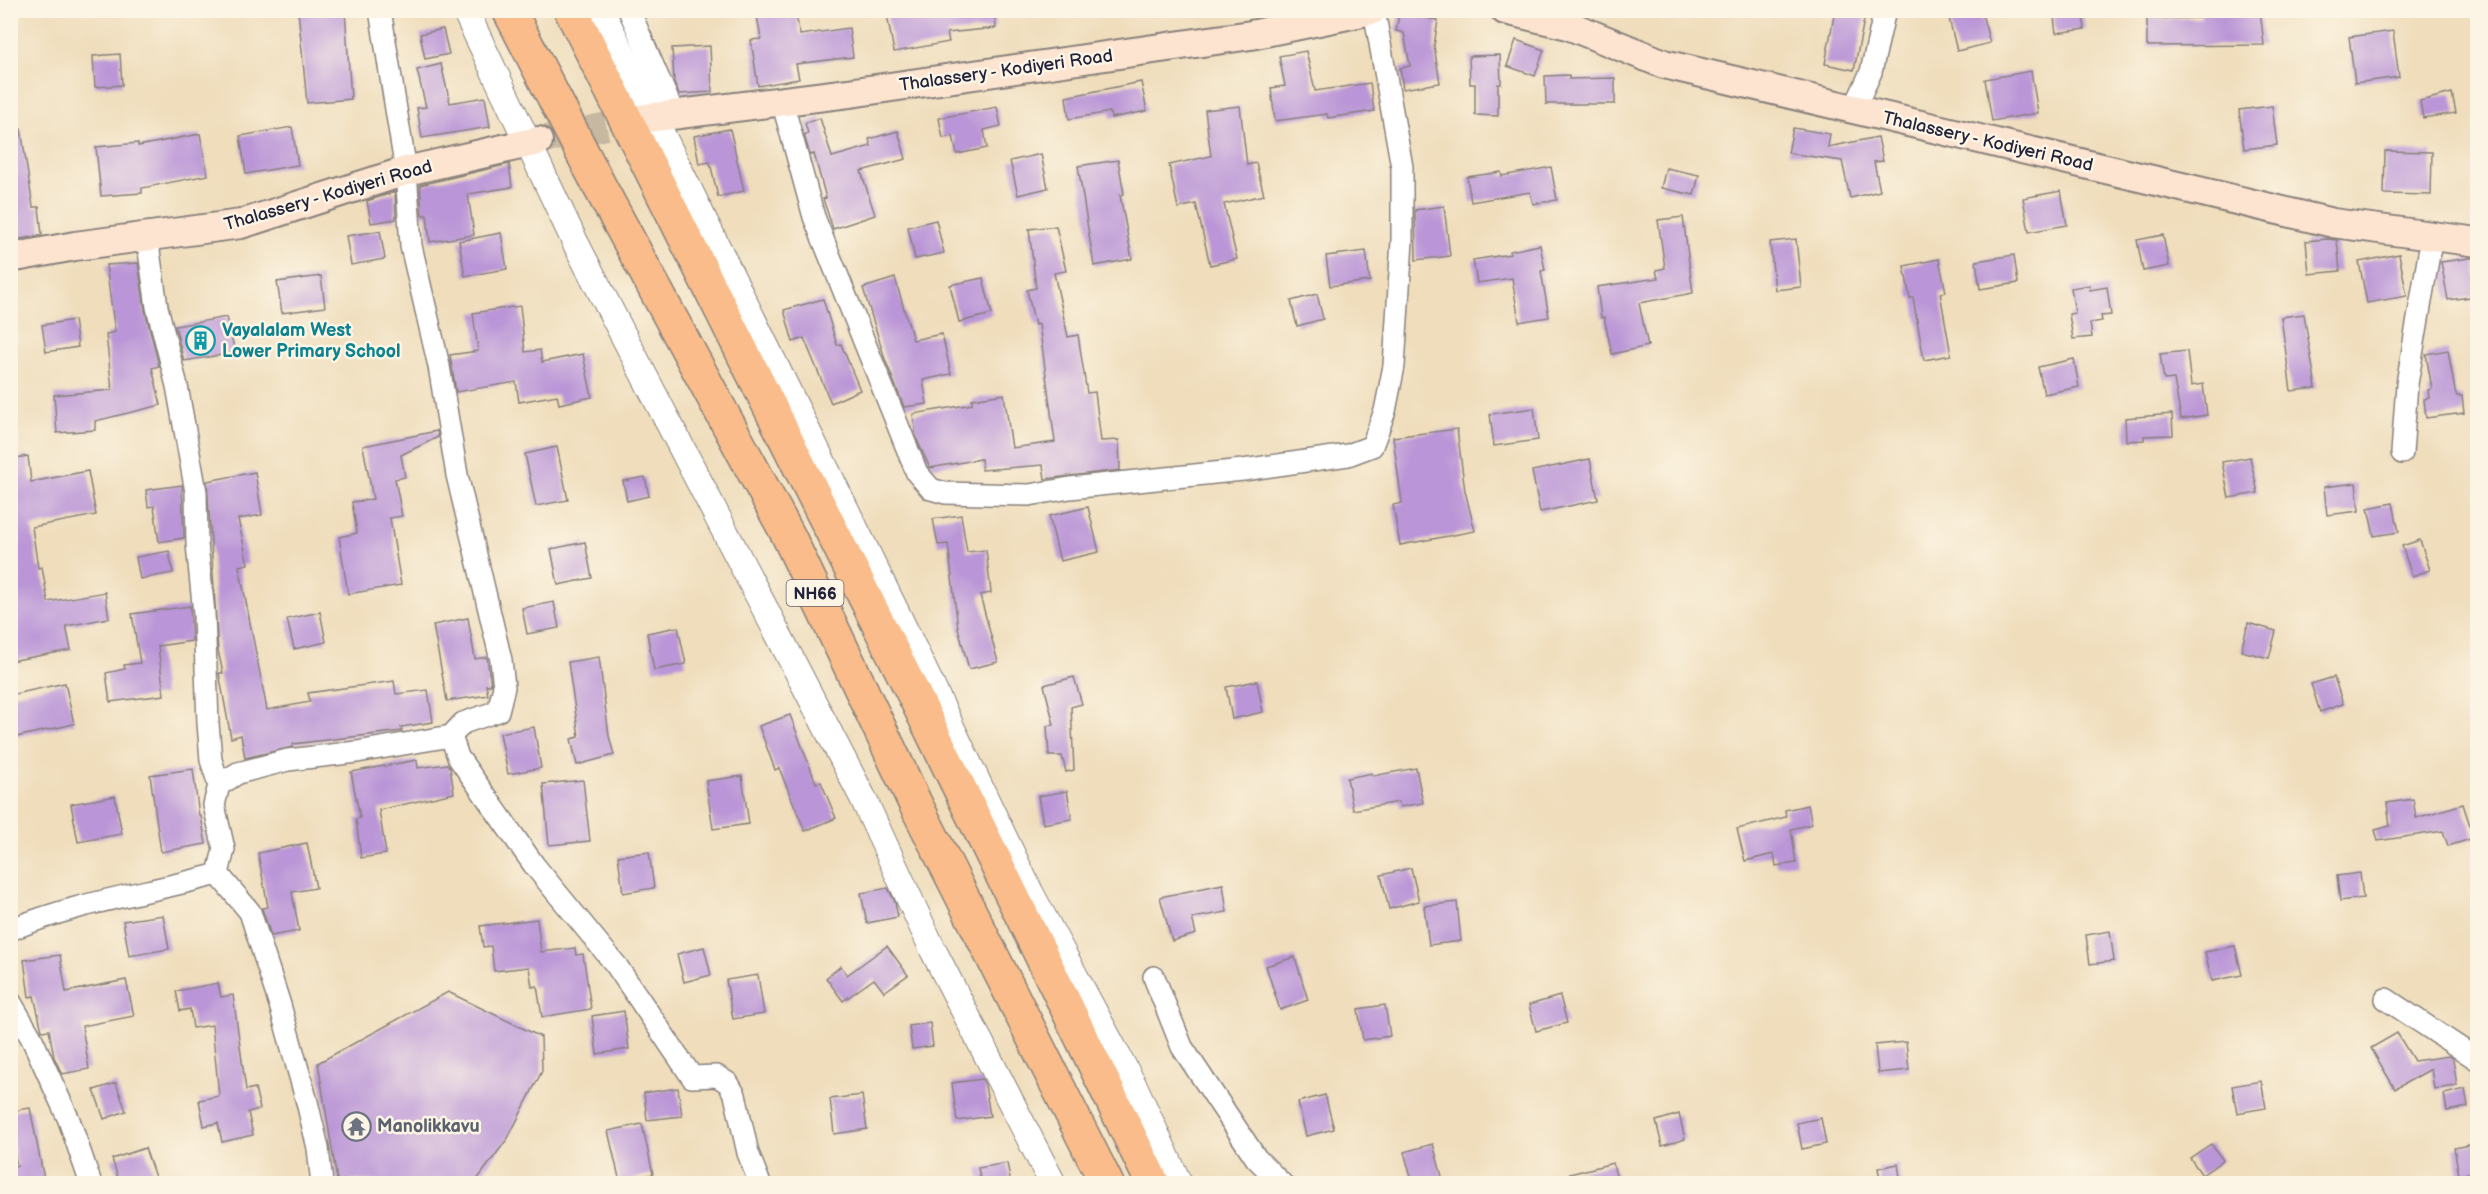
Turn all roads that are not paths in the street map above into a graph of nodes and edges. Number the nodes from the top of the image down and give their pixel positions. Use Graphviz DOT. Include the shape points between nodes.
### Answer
graph roads {
  1 [pos="380,10"];
  2 [pos="465,10"];
  3 [pos="509,10"];
  4 [pos="571,10"];
  5 [pos="601,10"];
  6 [pos="629,10"];
  7 [pos="1373,10"];
  8 [pos="1505,10"];
  9 [pos="1885,10"];
  10 [pos="782,101"];
  11 [pos="1854,109"];
  12 [pos="655,117"];
  13 [pos="532,142"];
  14 [pos="406,171"];
  15 [pos="2432,236"];
  16 [pos="147,237"];
  17 [pos="2478,242"];
  18 [pos="10,258"];
  19 [pos="2402,453"];
  20 [pos="451,736"];
  21 [pos="219,785"];
  22 [pos="218,874"];
  23 [pos="10,930"];
  24 [pos="1154,977"];
  25 [pos="2386,999"];
  26 [pos="10,1002"];
  27 [pos="2478,1060"];
  28 [pos="91,1184"];
  29 [pos="322,1184"];
  30 [pos="760,1184"];
  31 [pos="1053,1184"];
  32 [pos="1107,1184"];
  33 [pos="1153,1184"];
  34 [pos="1179,1184"];
  35 [pos="1282,1184"];
  1 -- 14 [label="street"];
  2 -- 13 [label="street"];
  3 -- 32 [label="highway, NH66" via="788,535 915,803"];
  4 -- 33 [label="highway, NH66" via="916,699"];
  5 -- 12 [label="street"];
  6 -- 12 [label="street"];
  7 -- 10 [label="main road, Thalassery - Kodiyeri Road" via="1251,35"];
  7 -- 10 [label="street" via="1402,167 1399,314 1385,411 1372,446 1348,455 1029,495 945,493 931,489 917,473 814,217"];
  8 -- 11 [label="main road, Thalassery - Kodiyeri Road" via="1569,25 1664,64"];
  9 -- 11 [label="street" via="1871,72"];
  10 -- 12 [label="main road, Thalassery - Kodiyeri Road"];
  11 -- 15 [label="main road, Thalassery - Kodiyeri Road" via="2333,223"];
  12 -- 34 [label="street" via="1031,894 1136,1090"];
  13 -- 14 [label="main road, Thalassery - Kodiyeri Road"];
  13 -- 31 [label="street" via="645,380 863,798 933,950"];
  14 -- 16 [label="main road, Thalassery - Kodiyeri Road" via="241,224"];
  14 -- 20 [label="street" via="411,246 504,687 498,711 463,723"];
  15 -- 17 [label="main road, Thalassery - Kodiyeri Road"];
  15 -- 19 [label="street" via="2407,384"];
  16 -- 18 [label="main road, Thalassery - Kodiyeri Road"];
  16 -- 21 [label="street" via="157,307 177,386 196,492 208,723 211,760"];
  20 -- 21 [label="street" via="288,760 238,773"];
  20 -- 30 [label="street" via="458,757 534,865 616,965 692,1077 717,1076 728,1083 735,1095 748,1153"];
  21 -- 22 [label="street" via="214,805 224,849"];
  22 -- 23 [label="street" via="83,904"];
  22 -- 29 [label="street" via="250,912 307,1102"];
  24 -- 35 [label="street" via="1182,1047 1256,1158"];
  25 -- 27 [label="street"];
  26 -- 28 [label="street" via="32,1039 69,1120"];
}
